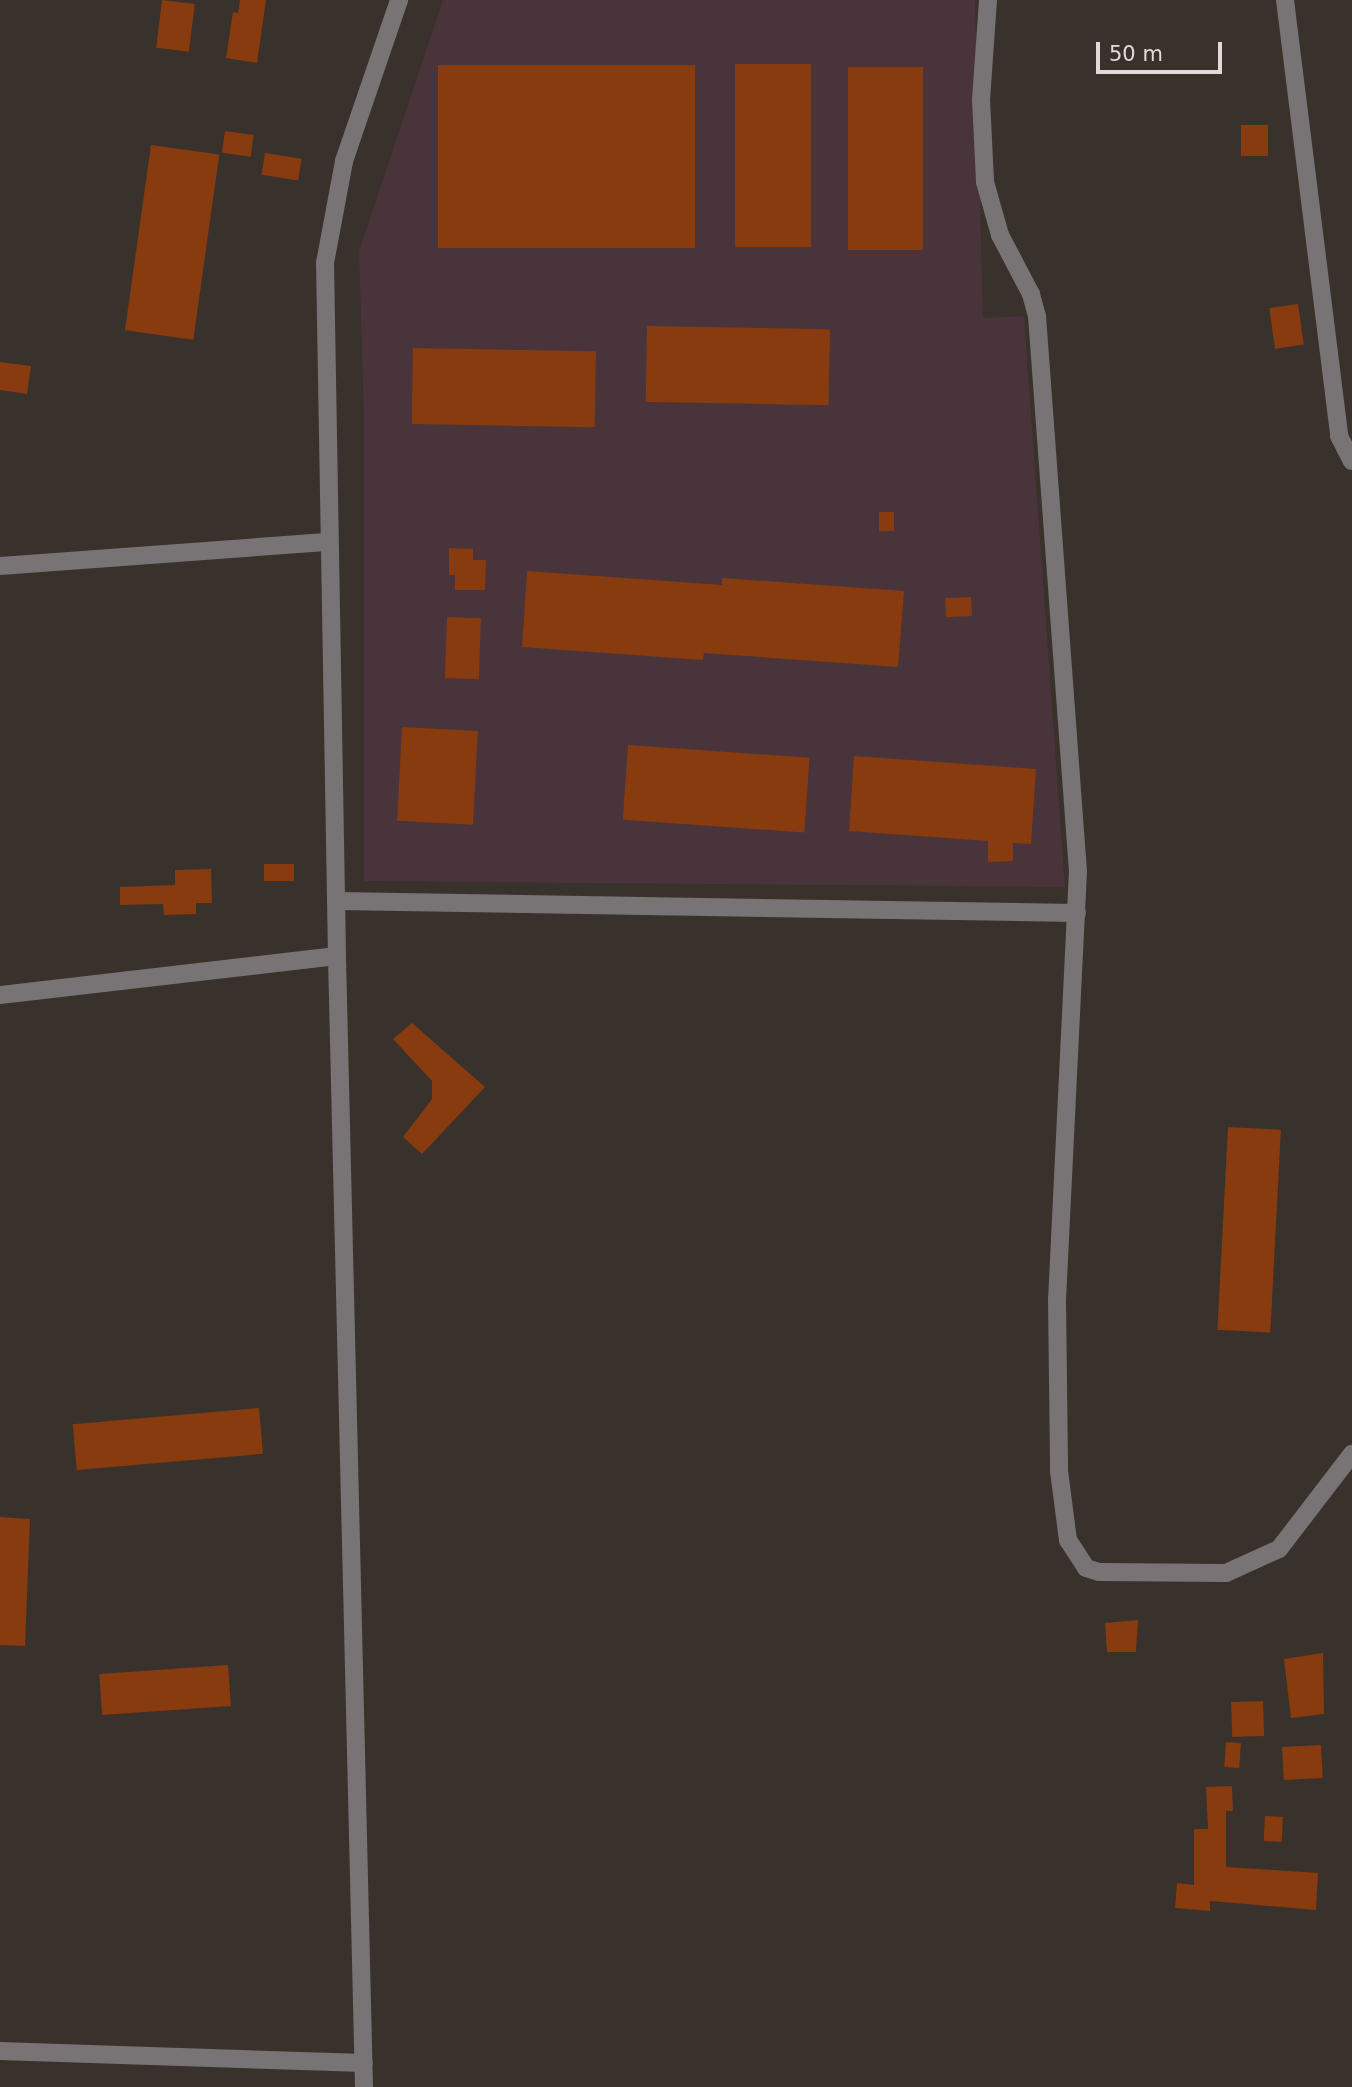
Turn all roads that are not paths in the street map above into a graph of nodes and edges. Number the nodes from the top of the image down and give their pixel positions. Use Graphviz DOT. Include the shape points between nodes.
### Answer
graph roads {
  1 [pos="399,0"];
  2 [pos="988,0"];
  3 [pos="1285,0"];
  4 [pos="1352,461"];
  5 [pos="330,542"];
  6 [pos="0,566"];
  7 [pos="336,901"];
  8 [pos="1077,913"];
  9 [pos="337,956"];
  10 [pos="0,995"];
  11 [pos="1352,1454"];
  12 [pos="0,2051"];
  13 [pos="364,2063"];
  14 [pos="364,2087"];
  1 -- 5 [label="street" via="331,211 325,263"];
  2 -- 8 [label="street" via="981,99 985,182 1000,235 1031,294 1037,316 1064,648"];
  3 -- 4 [label="street" via="1339,436"];
  5 -- 6 [label="street"];
  5 -- 7 [label="street"];
  7 -- 8 [label="street"];
  7 -- 9 [label="street"];
  8 -- 11 [label="street" via="1057,1300 1059,1471 1073,1554 1086,1568 1114,1574 1226,1573 1251,1565 1279,1549 1295,1533"];
  9 -- 10 [label="street"];
  9 -- 13 [label="street"];
  12 -- 13 [label="street"];
  13 -- 14 [label="street"];
}
